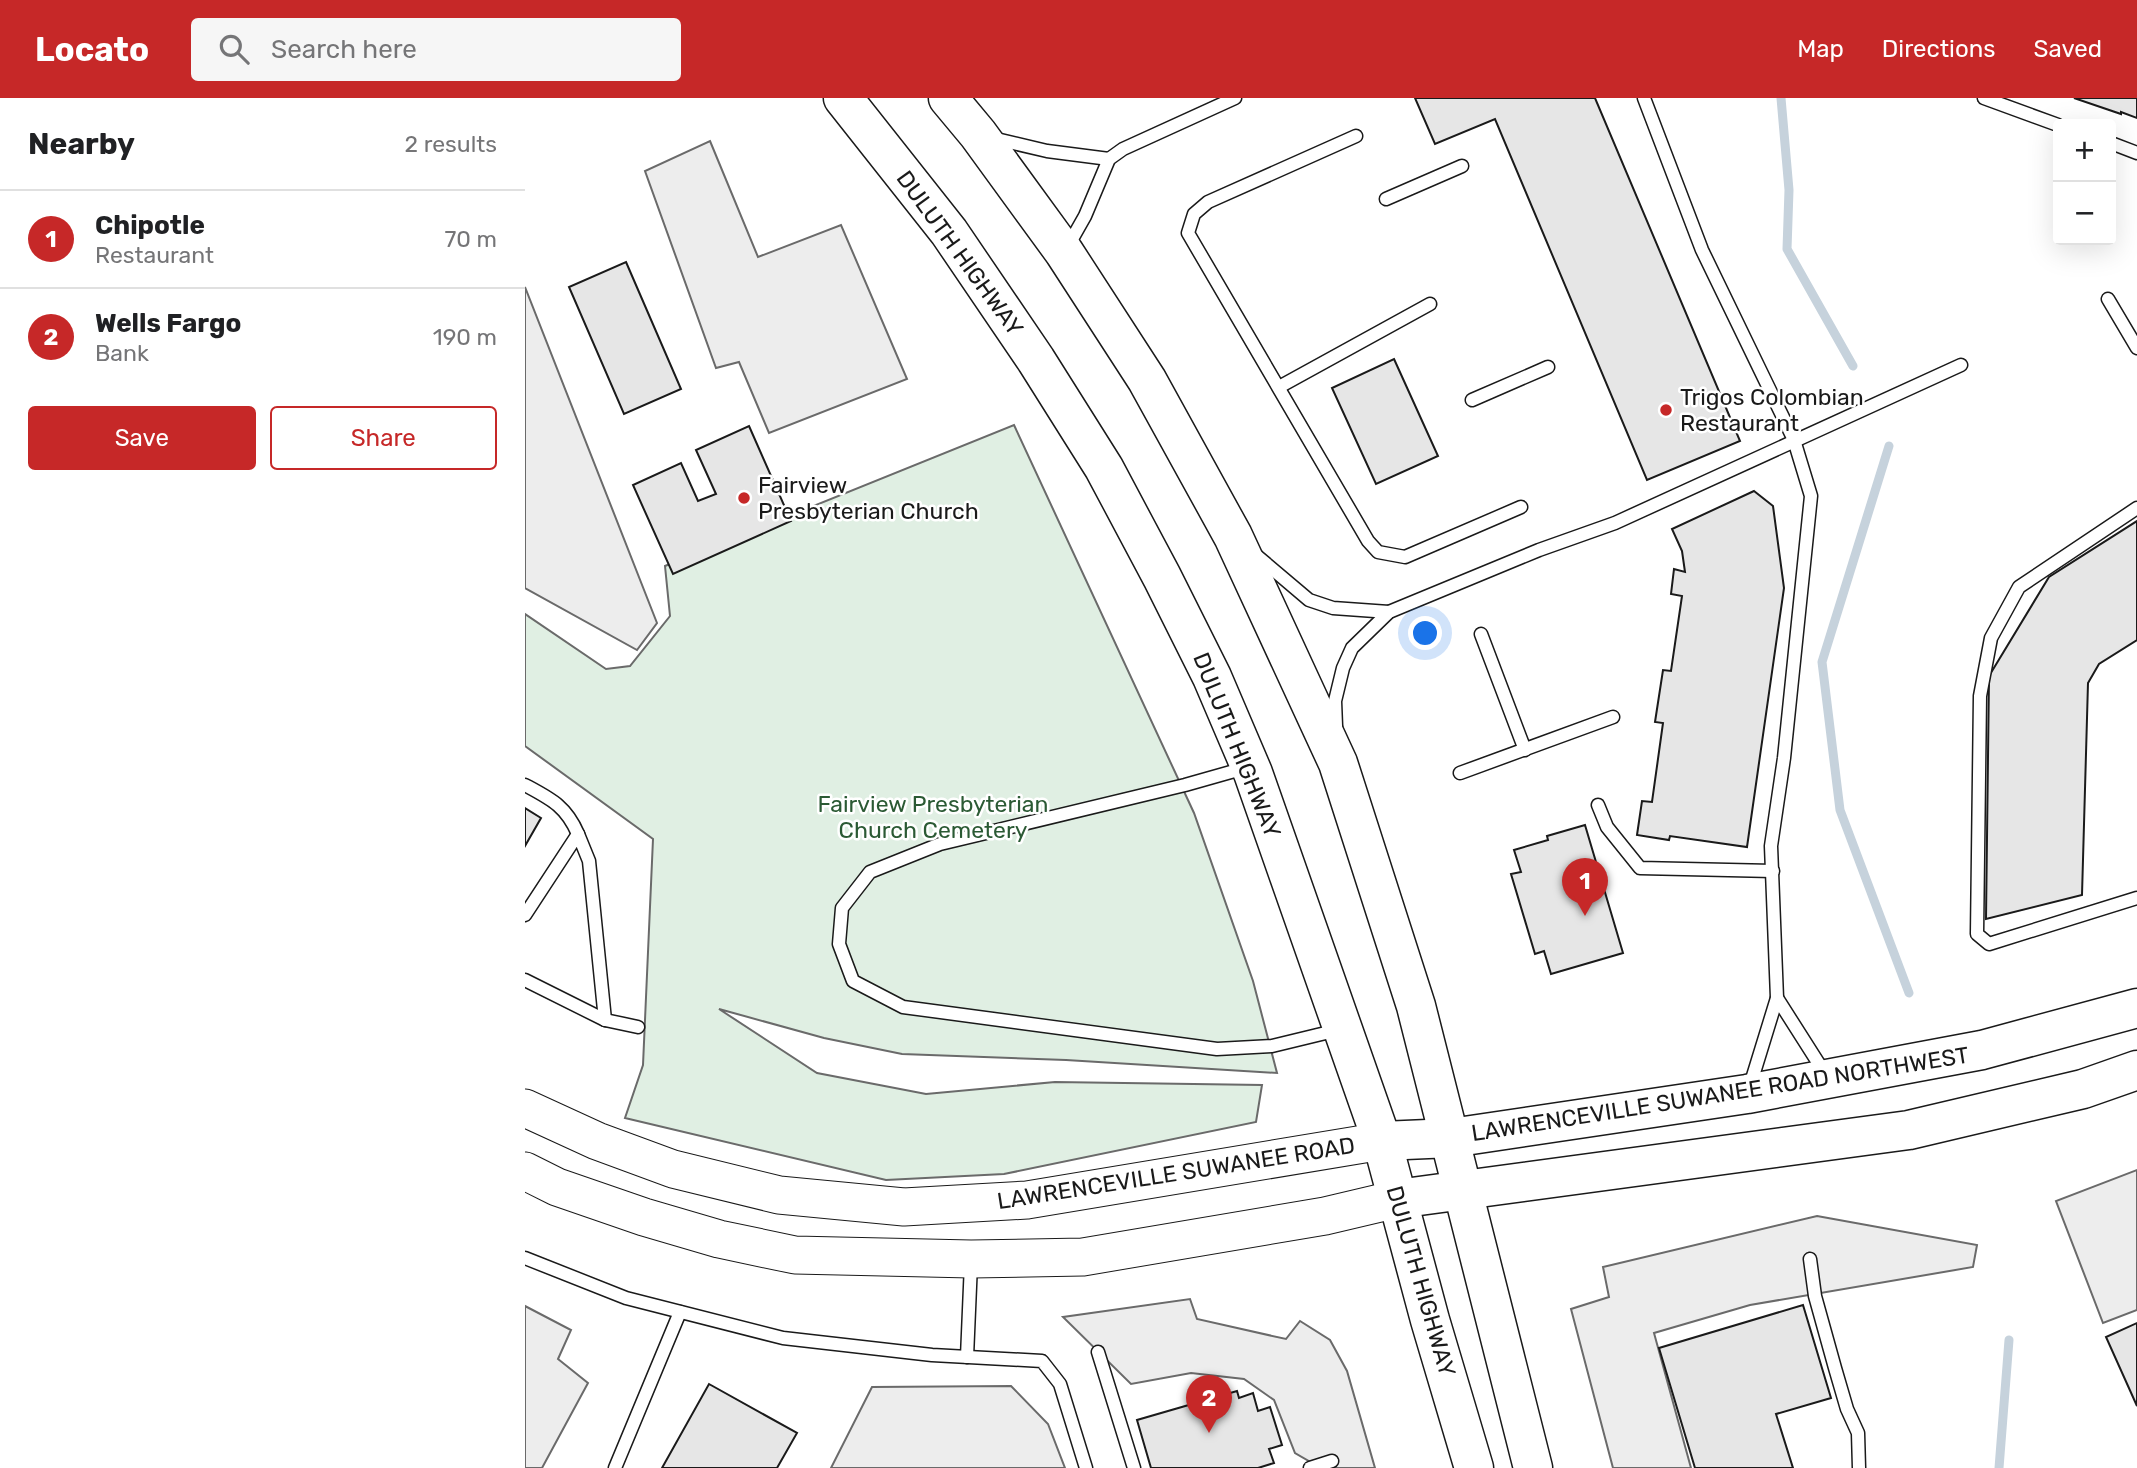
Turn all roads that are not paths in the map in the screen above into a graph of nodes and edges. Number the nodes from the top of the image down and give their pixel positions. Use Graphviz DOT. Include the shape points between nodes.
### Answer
graph roads {
  1 [pos="843,98"];
  2 [pos="948,98"];
  3 [pos="1235,98"];
  4 [pos="1644,98"];
  5 [pos="1983,98"];
  6 [pos="2053,123"];
  7 [pos="978,134"];
  8 [pos="1356,136"];
  9 [pos="2116,145"];
  10 [pos="2137,153"];
  11 [pos="1109,159"];
  12 [pos="1462,166"];
  13 [pos="1386,199"];
  14 [pos="1064,252"];
  15 [pos="2108,299"];
  16 [pos="1430,304"];
  17 [pos="2137,348"];
  18 [pos="1961,366"];
  19 [pos="1548,368"];
  20 [pos="1279,387"];
  21 [pos="1472,400"];
  22 [pos="1794,440"];
  23 [pos="1521,508"];
  24 [pos="2137,508"];
  25 [pos="1233,536"];
  26 [pos="1389,612"];
  27 [pos="1481,634"];
  28 [pos="1613,717"];
  29 [pos="1525,750"];
  30 [pos="1338,763"];
  31 [pos="1250,767"];
  32 [pos="1460,773"];
  33 [pos="525,785"];
  34 [pos="1598,805"];
  35 [pos="579,834"];
  36 [pos="1773,871"];
  37 [pos="2137,898"];
  38 [pos="525,915"];
  39 [pos="525,980"];
  40 [pos="1777,998"];
  41 [pos="2137,1008"];
  42 [pos="605,1020"];
  43 [pos="638,1027"];
  44 [pos="1342,1029"];
  45 [pos="2137,1070"];
  46 [pos="1828,1079"];
  47 [pos="1747,1094"];
  48 [pos="525,1108"];
  49 [pos="1451,1138"];
  50 [pos="1382,1141"];
  51 [pos="525,1171"];
  52 [pos="1464,1189"];
  53 [pos="1397,1199"];
  54 [pos="525,1258"];
  55 [pos="971,1259"];
  56 [pos="1810,1259"];
  57 [pos="680,1312"];
  58 [pos="1098,1352"];
  59 [pos="967,1357"];
  60 [pos="1332,1461"];
  61 [pos="615,1468"];
  62 [pos="1086,1468"];
  63 [pos="1134,1468"];
  64 [pos="1310,1468"];
  65 [pos="1474,1468"];
  66 [pos="1533,1468"];
  67 [pos="1859,1468"];
  1 -- 31 [label="main road, DULUTH HIGHWAY" via="949,232 1104,468 1212,677"];
  2 -- 7 [label="main road"];
  3 -- 11 [label="lane"];
  4 -- 22 [label="lane" via="1702,250"];
  5 -- 6 [label="lane"];
  7 -- 11 [label="lane" via="1047,151"];
  7 -- 14 [label="main road"];
  8 -- 20 [label="lane" via="1208,202 1194,214 1188,233"];
  9 -- 10 [label="lane"];
  11 -- 14 [label="lane" via="1086,216"];
  12 -- 13 [label="lane"];
  14 -- 25 [label="main road" via="1147,380"];
  15 -- 17 [label="lane"];
  16 -- 20 [label="lane"];
  18 -- 22 [label="lane"];
  19 -- 21 [label="lane"];
  20 -- 23 [label="lane" via="1378,552 1405,557"];
  22 -- 26 [label="lane" via="1615,523"];
  22 -- 36 [label="lane" via="1811,496 1771,846"];
  24 -- 37 [label="lane" via="2019,587 1991,639 1980,696 1977,934 1989,944"];
  25 -- 26 [label="lane" via="1308,600 1333,608"];
  25 -- 30 [label="main road"];
  26 -- 30 [label="lane" via="1352,648 1343,668 1335,701"];
  27 -- 29 [label="lane"];
  28 -- 29 [label="lane"];
  29 -- 32 [label="lane"];
  30 -- 49 [label="main road" via="1416,1006"];
  31 -- 44 [label="main road, DULUTH HIGHWAY"];
  31 -- 44 [label="lane" via="940,844 870,872 842,908 839,944 853,981 903,1007 1217,1049 1272,1046"];
  33 -- 35 [label="lane" via="557,803"];
  34 -- 36 [label="lane" via="1607,827 1640,868"];
  35 -- 38 [label="lane"];
  35 -- 42 [label="lane" via="589,861"];
  36 -- 40 [label="lane"];
  39 -- 42 [label="lane"];
  40 -- 46 [label="lane"];
  40 -- 47 [label="lane"];
  41 -- 46 [label="main road, LAWRENCEVILLE SUWANEE ROAD NORTHWEST" via="1982,1050"];
  42 -- 43 [label="lane"];
  44 -- 50 [label="main road, DULUTH HIGHWAY"];
  45 -- 52 [label="main road" via="2083,1089 1909,1130"];
  46 -- 47 [label="main road, LAWRENCEVILLE SUWANEE ROAD NORTHWEST"];
  47 -- 49 [label="main road, LAWRENCEVILLE SUWANEE ROAD NORTHWEST"];
  48 -- 50 [label="main road, LAWRENCEVILLE SUWANEE ROAD" via="597,1141 673,1168 779,1195 904,1207 1027,1200"];
  49 -- 50 [label="main road, LAWRENCEVILLE SUWANEE ROAD NORTHWEST"];
  49 -- 52 [label="main road"];
  50 -- 53 [label="main road, DULUTH HIGHWAY"];
  51 -- 55 [label="main road" via="644,1217 795,1255"];
  52 -- 53 [label="main road"];
  52 -- 66 [label="main road"];
  53 -- 55 [label="main road" via="1325,1216 1083,1257"];
  53 -- 65 [label="main road, DULUTH HIGHWAY"];
  54 -- 57 [label="lane" via="627,1298"];
  55 -- 59 [label="lane"];
  56 -- 67 [label="lane" via="1815,1296 1858,1433"];
  57 -- 59 [label="lane" via="783,1338"];
  57 -- 61 [label="lane"];
  58 -- 63 [label="lane"];
  59 -- 62 [label="lane" via="1042,1361 1060,1384"];
  60 -- 64 [label="lane"];
}
